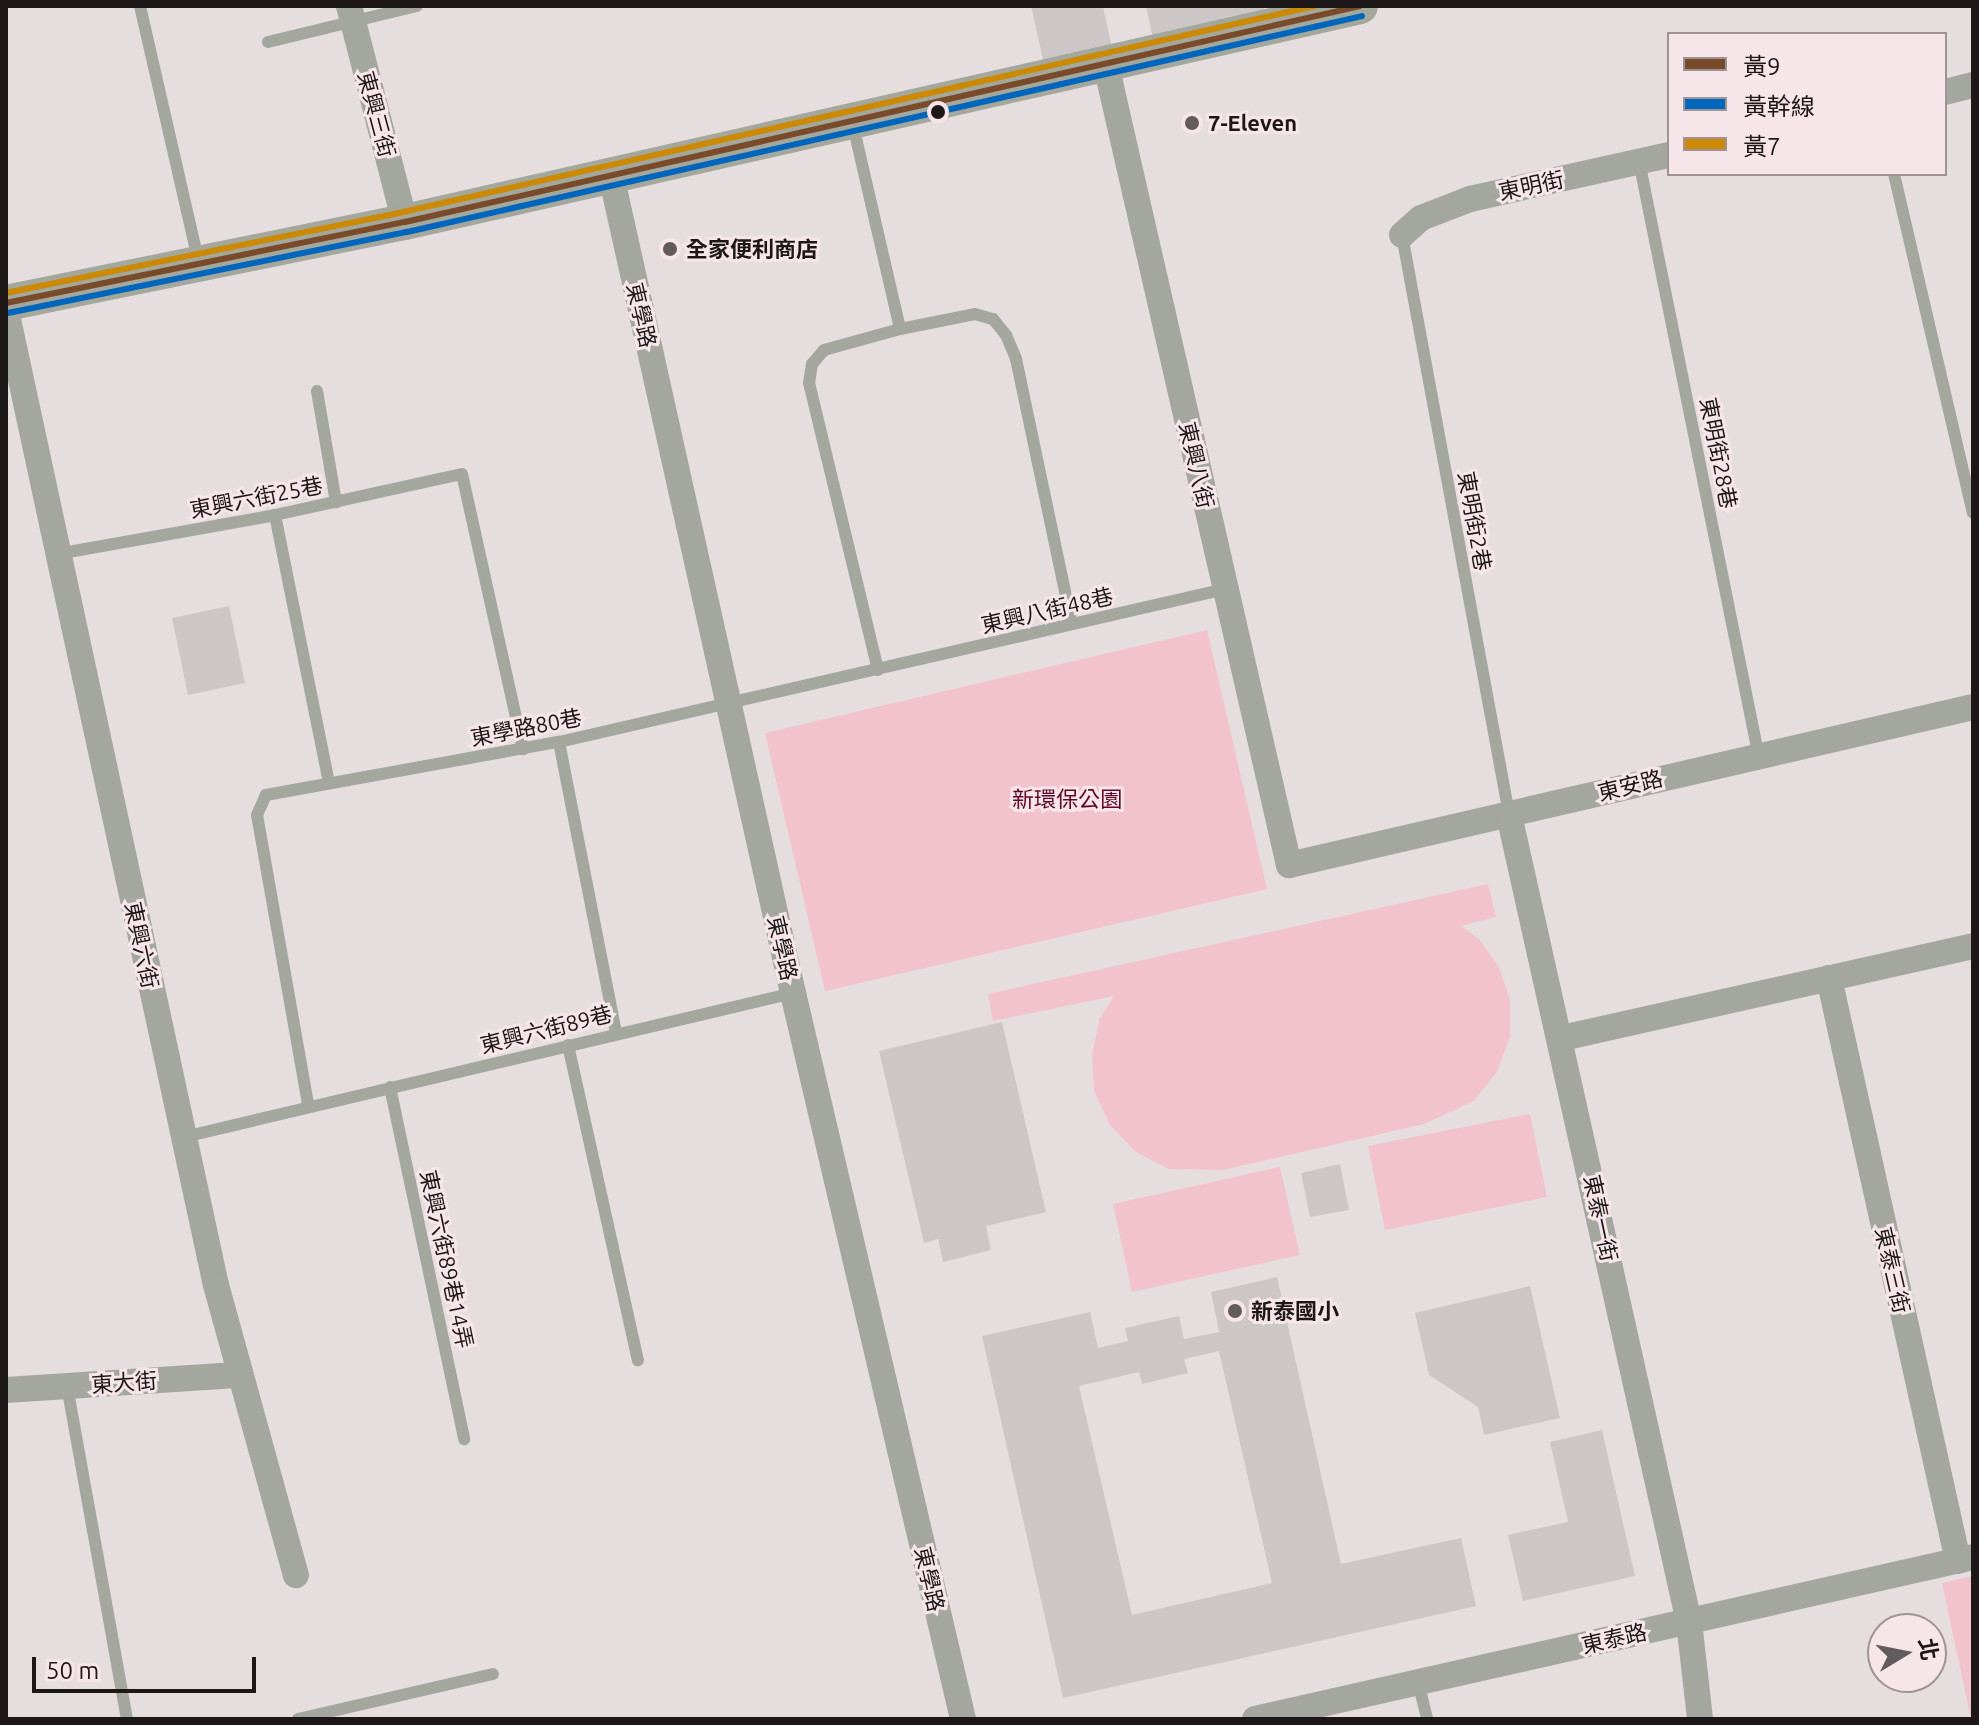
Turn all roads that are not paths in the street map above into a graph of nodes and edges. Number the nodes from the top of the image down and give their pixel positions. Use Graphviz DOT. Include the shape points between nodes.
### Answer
graph roads {
  1 [pos="140,6"];
  2 [pos="417,6"];
  3 [pos="1360,6"];
  4 [pos="1305,12"];
  5 [pos="351,15"];
  6 [pos="268,42"];
  7 [pos="1106,65"];
  8 [pos="1973,85"];
  9 [pos="1947,92"];
  10 [pos="853,123"];
  11 [pos="1667,155"];
  12 [pos="1639,161"];
  13 [pos="611,175"];
  14 [pos="1894,176"];
  15 [pos="405,222"];
  16 [pos="1402,235"];
  17 [pos="199,264"];
  18 [pos="6,303"];
  19 [pos="6,310"];
  20 [pos="900,329"];
  21 [pos="317,391"];
  22 [pos="336,502"];
  23 [pos="1973,513"];
  24 [pos="275,515"];
  25 [pos="57,554"];
  26 [pos="1225,589"];
  27 [pos="1072,624"];
  28 [pos="878,670"];
  29 [pos="729,705"];
  30 [pos="1973,707"];
  31 [pos="559,742"];
  32 [pos="523,749"];
  33 [pos="1758,753"];
  34 [pos="329,782"];
  35 [pos="1509,815"];
  36 [pos="1289,865"];
  37 [pos="1973,946"];
  38 [pos="1829,978"];
  39 [pos="793,993"];
  40 [pos="616,1033"];
  41 [pos="1562,1038"];
  42 [pos="568,1045"];
  43 [pos="390,1087"];
  44 [pos="308,1104"];
  45 [pos="184,1137"];
  46 [pos="638,1360"];
  47 [pos="241,1375"];
  48 [pos="67,1386"];
  49 [pos="6,1390"];
  50 [pos="464,1439"];
  51 [pos="1966,1559"];
  52 [pos="296,1575"];
  53 [pos="1689,1622"];
  54 [pos="493,1674"];
  55 [pos="1418,1682"];
  56 [pos="127,1719"];
  57 [pos="298,1719"];
  58 [pos="963,1719"];
  59 [pos="1255,1719"];
  60 [pos="1427,1719"];
  61 [pos="1700,1719"];
  1 -- 17 [label="lane"];
  2 -- 5 [label="lane"];
  3 -- 4 [label="street"];
  4 -- 7 [label="street"];
  5 -- 6 [label="lane"];
  5 -- 15 [label="street, 東興三街"];
  7 -- 10 [label="street"];
  7 -- 26 [label="street, 東興八街"];
  8 -- 9 [label="street"];
  10 -- 13 [label="street"];
  10 -- 20 [label="lane"];
  11 -- 12 [label="street, 東明街"];
  12 -- 16 [label="street, 東明街" via="1457,203 1421,218"];
  12 -- 33 [label="lane, 東明街28巷"];
  13 -- 15 [label="street"];
  13 -- 29 [label="street, 東學路"];
  14 -- 23 [label="lane"];
  15 -- 17 [label="street"];
  16 -- 35 [label="lane, 東明街2巷"];
  17 -- 18 [label="street"];
  19 -- 25 [label="street, 東興六街"];
  20 -- 27 [label="lane" via="975,314 993,319 1016,359"];
  20 -- 28 [label="lane" via="824,350 812,364 809,383"];
  21 -- 22 [label="lane"];
  22 -- 24 [label="lane, 東興六街25巷"];
  22 -- 32 [label="lane, 東興六街25巷" via="462,474"];
  24 -- 25 [label="lane, 東興六街25巷"];
  24 -- 34 [label="lane"];
  25 -- 45 [label="street, 東興六街"];
  26 -- 27 [label="lane, 東興八街48巷"];
  26 -- 36 [label="street, 東興八街"];
  27 -- 28 [label="lane, 東興八街48巷"];
  28 -- 29 [label="lane, 東興八街48巷"];
  29 -- 31 [label="lane, 東學路80巷"];
  29 -- 39 [label="street, 東學路"];
  30 -- 33 [label="street, 東安路"];
  31 -- 32 [label="lane, 東學路80巷"];
  31 -- 40 [label="lane"];
  32 -- 34 [label="lane, 東學路80巷"];
  33 -- 35 [label="street, 東安路"];
  34 -- 44 [label="lane" via="266,795 257,815"];
  35 -- 36 [label="street, 東安路"];
  35 -- 41 [label="street, 東泰一街"];
  37 -- 38 [label="street"];
  38 -- 41 [label="street"];
  38 -- 51 [label="street, 東泰三街"];
  39 -- 40 [label="lane, 東興六街89巷"];
  39 -- 58 [label="street, 東學路"];
  40 -- 42 [label="lane, 東興六街89巷"];
  41 -- 53 [label="street, 東泰一街"];
  42 -- 43 [label="lane, 東興六街89巷"];
  42 -- 46 [label="lane"];
  43 -- 44 [label="lane, 東興六街89巷"];
  43 -- 50 [label="lane, 東興六街89巷14弄"];
  44 -- 45 [label="lane, 東興六街89巷"];
  45 -- 47 [label="street, 東興六街"];
  47 -- 48 [label="street, 東大街"];
  47 -- 52 [label="street, 東興六街"];
  48 -- 49 [label="street, 東大街"];
  48 -- 56 [label="lane"];
  51 -- 53 [label="street, 東泰路"];
  53 -- 55 [label="street, 東泰路"];
  53 -- 61 [label="street, 東泰一街"];
  54 -- 57 [label="lane"];
  55 -- 59 [label="street, 東泰路"];
  55 -- 60 [label="lane"];
}
